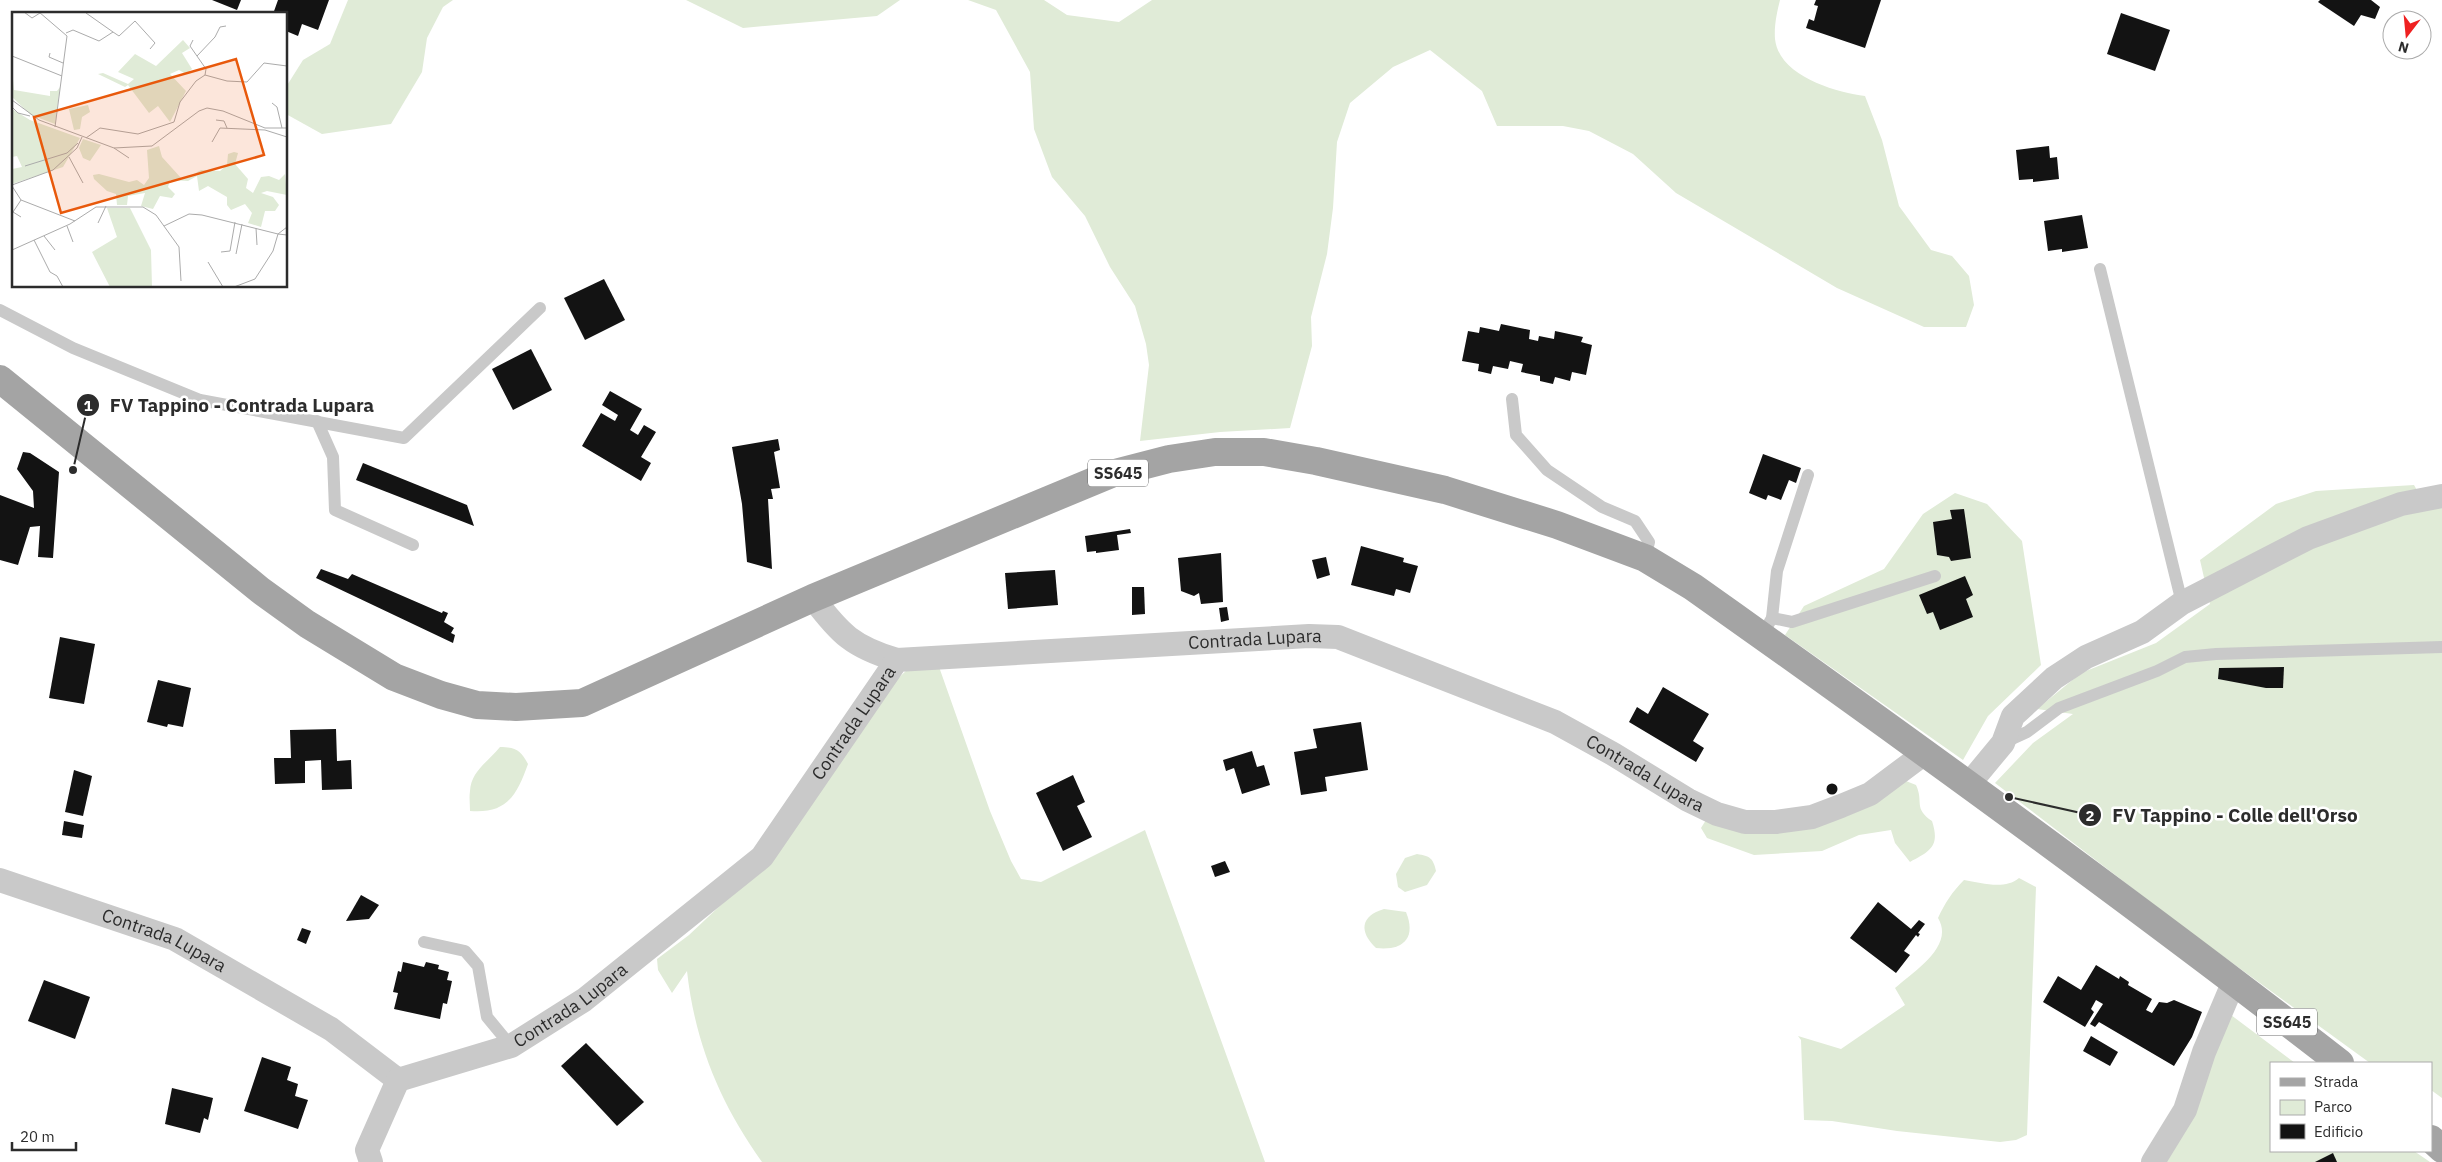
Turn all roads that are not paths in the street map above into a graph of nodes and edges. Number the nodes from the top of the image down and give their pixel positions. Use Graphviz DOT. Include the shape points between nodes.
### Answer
graph roads {
  1 [pos="2100,269"];
  2 [pos="540,308"];
  3 [pos="0,310"];
  4 [pos="0,379"];
  5 [pos="1512,399"];
  6 [pos="317,421"];
  7 [pos="1808,475"];
  8 [pos="2442,496"];
  9 [pos="413,545"];
  10 [pos="1645,558"];
  11 [pos="1935,576"];
  12 [pos="813,598"];
  13 [pos="2182,603"];
  14 [pos="1767,627"];
  15 [pos="2442,647"];
  16 [pos="897,660"];
  17 [pos="2004,743"];
  18 [pos="1925,752"];
  19 [pos="1969,784"];
  20 [pos="0,880"];
  21 [pos="424,942"];
  22 [pos="2234,981"];
  23 [pos="511,1046"];
  24 [pos="2339,1062"];
  25 [pos="398,1080"];
  26 [pos="2432,1140"];
  27 [pos="2442,1149"];
  28 [pos="371,1162"];
  29 [pos="2153,1162"];
  1 -- 13 [label="lane"];
  2 -- 6 [label="lane" via="404,438"];
  3 -- 6 [label="lane" via="73,348 200,400"];
  4 -- 12 [label="main road, SS645" via="260,590 307,624 394,677 477,705 516,707 582,703"];
  5 -- 10 [label="lane" via="1516,435 1547,470 1602,507 1635,521 1649,542"];
  6 -- 9 [label="lane" via="333,457 334,510"];
  7 -- 14 [label="lane" via="1777,571"];
  8 -- 13 [label="street" via="2401,504 2308,538"];
  10 -- 12 [label="main road, SS645" via="1557,525 1446,490 1272,454 1215,452 1169,459 1111,474"];
  10 -- 14 [label="main road, SS645"];
  11 -- 14 [label="lane"];
  12 -- 16 [label="street" via="850,641 870,653"];
  13 -- 17 [label="street" via="2142,632 2086,657 2054,678 2013,716"];
  14 -- 18 [label="main road, SS645"];
  15 -- 17 [label="lane" via="2185,657 2059,708 2027,732"];
  16 -- 18 [label="street, Contrada Lupara" via="1309,636 1338,637 1554,722 1614,754 1688,800 1717,814 1745,822 1812,817 1841,806 1870,794"];
  16 -- 23 [label="street, Contrada Lupara" via="762,857 584,1000"];
  17 -- 19 [label="street"];
  18 -- 19 [label="main road, SS645"];
  19 -- 22 [label="main road, SS645"];
  20 -- 25 [label="street, Contrada Lupara" via="175,939 331,1029"];
  21 -- 23 [label="lane" via="465,951 478,966 487,1018"];
  22 -- 24 [label="main road, SS645"];
  22 -- 29 [label="street" via="2204,1052 2185,1110"];
  23 -- 25 [label="street, Contrada Lupara"];
  25 -- 28 [label="street" via="367,1150"];
  26 -- 27 [label="main road"];
}
